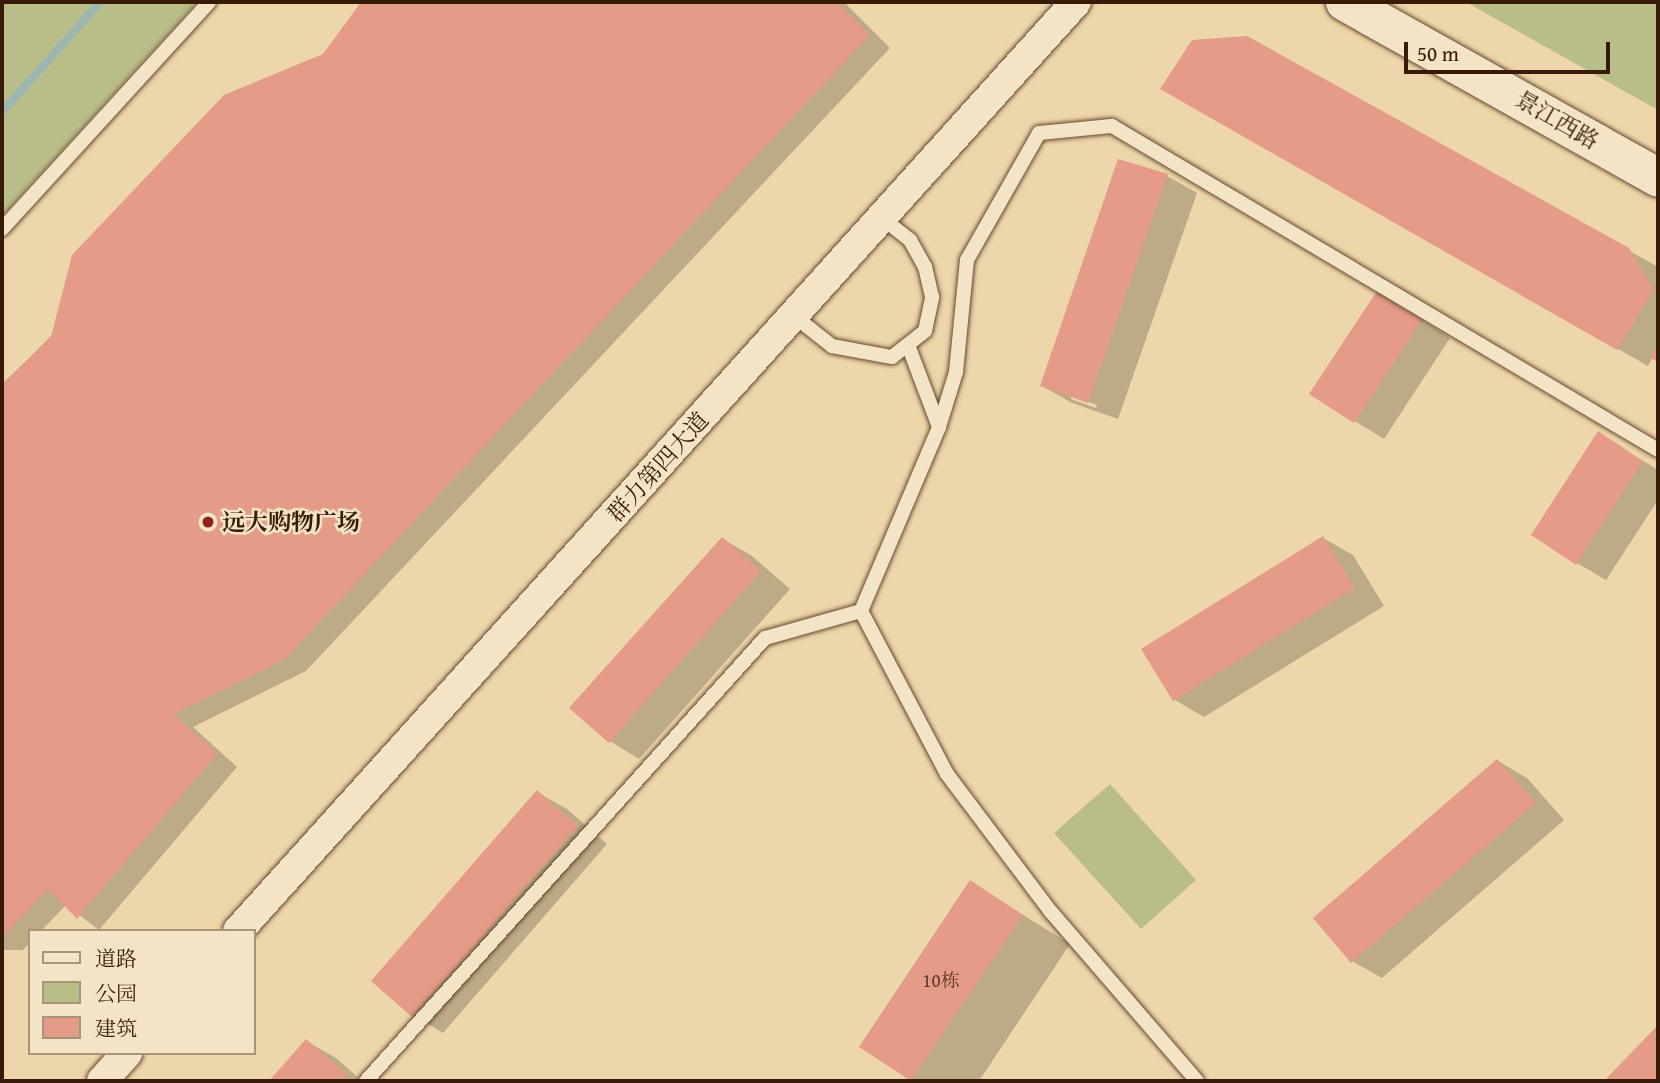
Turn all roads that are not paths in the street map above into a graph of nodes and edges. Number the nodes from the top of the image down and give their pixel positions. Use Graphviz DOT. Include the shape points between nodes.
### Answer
graph roads {
  1 [pos="209,2"];
  2 [pos="1076,2"];
  3 [pos="1345,2"];
  4 [pos="1658,178"];
  5 [pos="883,218"];
  6 [pos="2,229"];
  7 [pos="794,316"];
  8 [pos="908,345"];
  9 [pos="939,427"];
  10 [pos="1658,450"];
  11 [pos="861,611"];
  12 [pos="240,929"];
  13 [pos="125,1055"];
  14 [pos="102,1081"];
  15 [pos="366,1081"];
  16 [pos="1197,1081"];
  1 -- 6 [label="lane"];
  2 -- 5 [label="street, 群力第四大道"];
  3 -- 4 [label="main road, 景江西路"];
  5 -- 7 [label="street, 群力第四大道"];
  5 -- 8 [label="lane" via="910,240 925,267 932,297 925,331"];
  7 -- 8 [label="lane" via="832,346 855,353 892,357"];
  7 -- 12 [label="street, 群力第四大道"];
  8 -- 9 [label="lane"];
  9 -- 10 [label="lane" via="956,372 967,260 1039,133 1112,126"];
  9 -- 11 [label="lane"];
  11 -- 15 [label="lane" via="765,638"];
  11 -- 16 [label="lane" via="947,774 1051,912"];
  13 -- 14 [label="street"];
}
